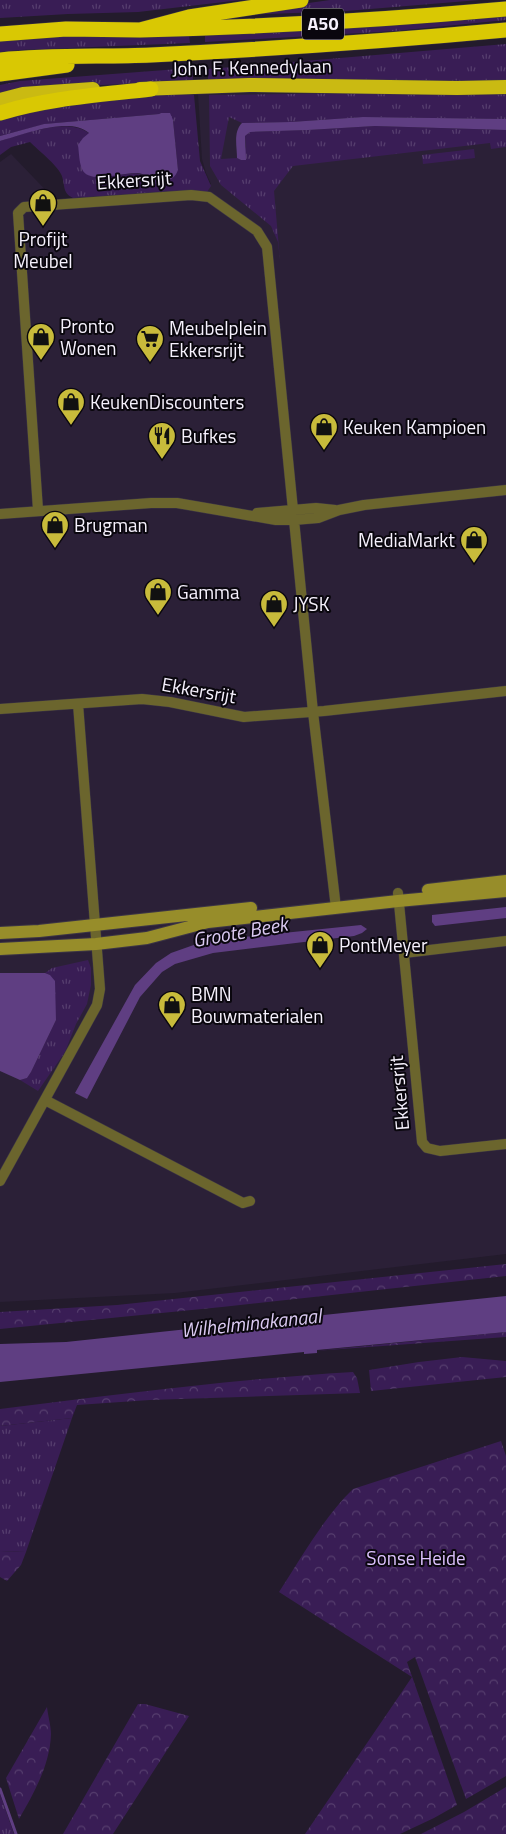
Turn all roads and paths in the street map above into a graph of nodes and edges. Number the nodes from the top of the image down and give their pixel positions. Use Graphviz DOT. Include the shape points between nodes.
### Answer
graph roads {
  1 [pos="301,0"];
  2 [pos="506,9"];
  3 [pos="140,30"];
  4 [pos="506,30"];
  5 [pos="0,34"];
  6 [pos="102,57"];
  7 [pos="0,60"];
  8 [pos="0,74"];
  9 [pos="506,87"];
  10 [pos="151,89"];
  11 [pos="0,100"];
  12 [pos="0,113"];
  13 [pos="506,490"];
  14 [pos="38,510"];
  15 [pos="0,514"];
  16 [pos="293,515"];
  17 [pos="506,691"];
  18 [pos="78,704"];
  19 [pos="0,709"];
  20 [pos="314,712"];
  21 [pos="506,881"];
  22 [pos="506,891"];
  23 [pos="398,897"];
  24 [pos="335,904"];
  25 [pos="94,925"];
  26 [pos="0,933"];
  27 [pos="506,941"];
  28 [pos="96,944"];
  29 [pos="0,950"];
  30 [pos="404,953"];
  31 [pos="45,1100"];
  32 [pos="506,1144"];
  33 [pos="0,1181"];
  34 [pos="250,1201"];
  1 -- 3 [label="highway, A50" via="189,17"];
  2 -- 3 [label="highway, John F. Kennedylaan / A50" via="308,25"];
  3 -- 5 [label="highway, A50" via="66,29"];
  4 -- 6 [label="highway, John F. Kennedylaan / A50" via="298,47"];
  6 -- 7 [label="highway, A50"];
  6 -- 8 [label="highway, A50"];
  9 -- 10 [label="highway, John F. Kennedylaan"];
  10 -- 11 [label="highway, John F. Kennedylaan" via="56,91"];
  10 -- 12 [label="highway" via="56,99"];
  13 -- 16 [label="street" via="338,510 316,508"];
  14 -- 15 [label="street"];
  14 -- 16 [label="street" via="151,502 201,506 242,514"];
  14 -- 16 [label="street, Ekkersrijt" via="18,213 24,207 191,195 209,197 258,231 268,247"];
  16 -- 20 [label="street, Ekkersrijt"];
  17 -- 20 [label="street, Ekkersrijt"];
  18 -- 19 [label="street, Ekkersrijt"];
  18 -- 20 [label="street, Ekkersrijt" via="142,699 244,717"];
  18 -- 25 [label="street"];
  20 -- 24 [label="street, Ekkersrijt"];
  21 -- 23 [label="main road"];
  22 -- 23 [label="main road"];
  23 -- 24 [label="main road"];
  23 -- 30 [label="street, Ekkersrijt"];
  24 -- 25 [label="main road" via="208,912"];
  24 -- 28 [label="main road" via="208,922 147,938"];
  25 -- 26 [label="main road"];
  25 -- 28 [label="street"];
  27 -- 30 [label="street"];
  28 -- 29 [label="main road"];
  28 -- 31 [label="street" via="100,989 97,1005"];
  30 -- 32 [label="street, Ekkersrijt" via="422,1142 427,1148 440,1151"];
  31 -- 33 [label="street"];
  31 -- 34 [label="street" via="244,1203"];
}
